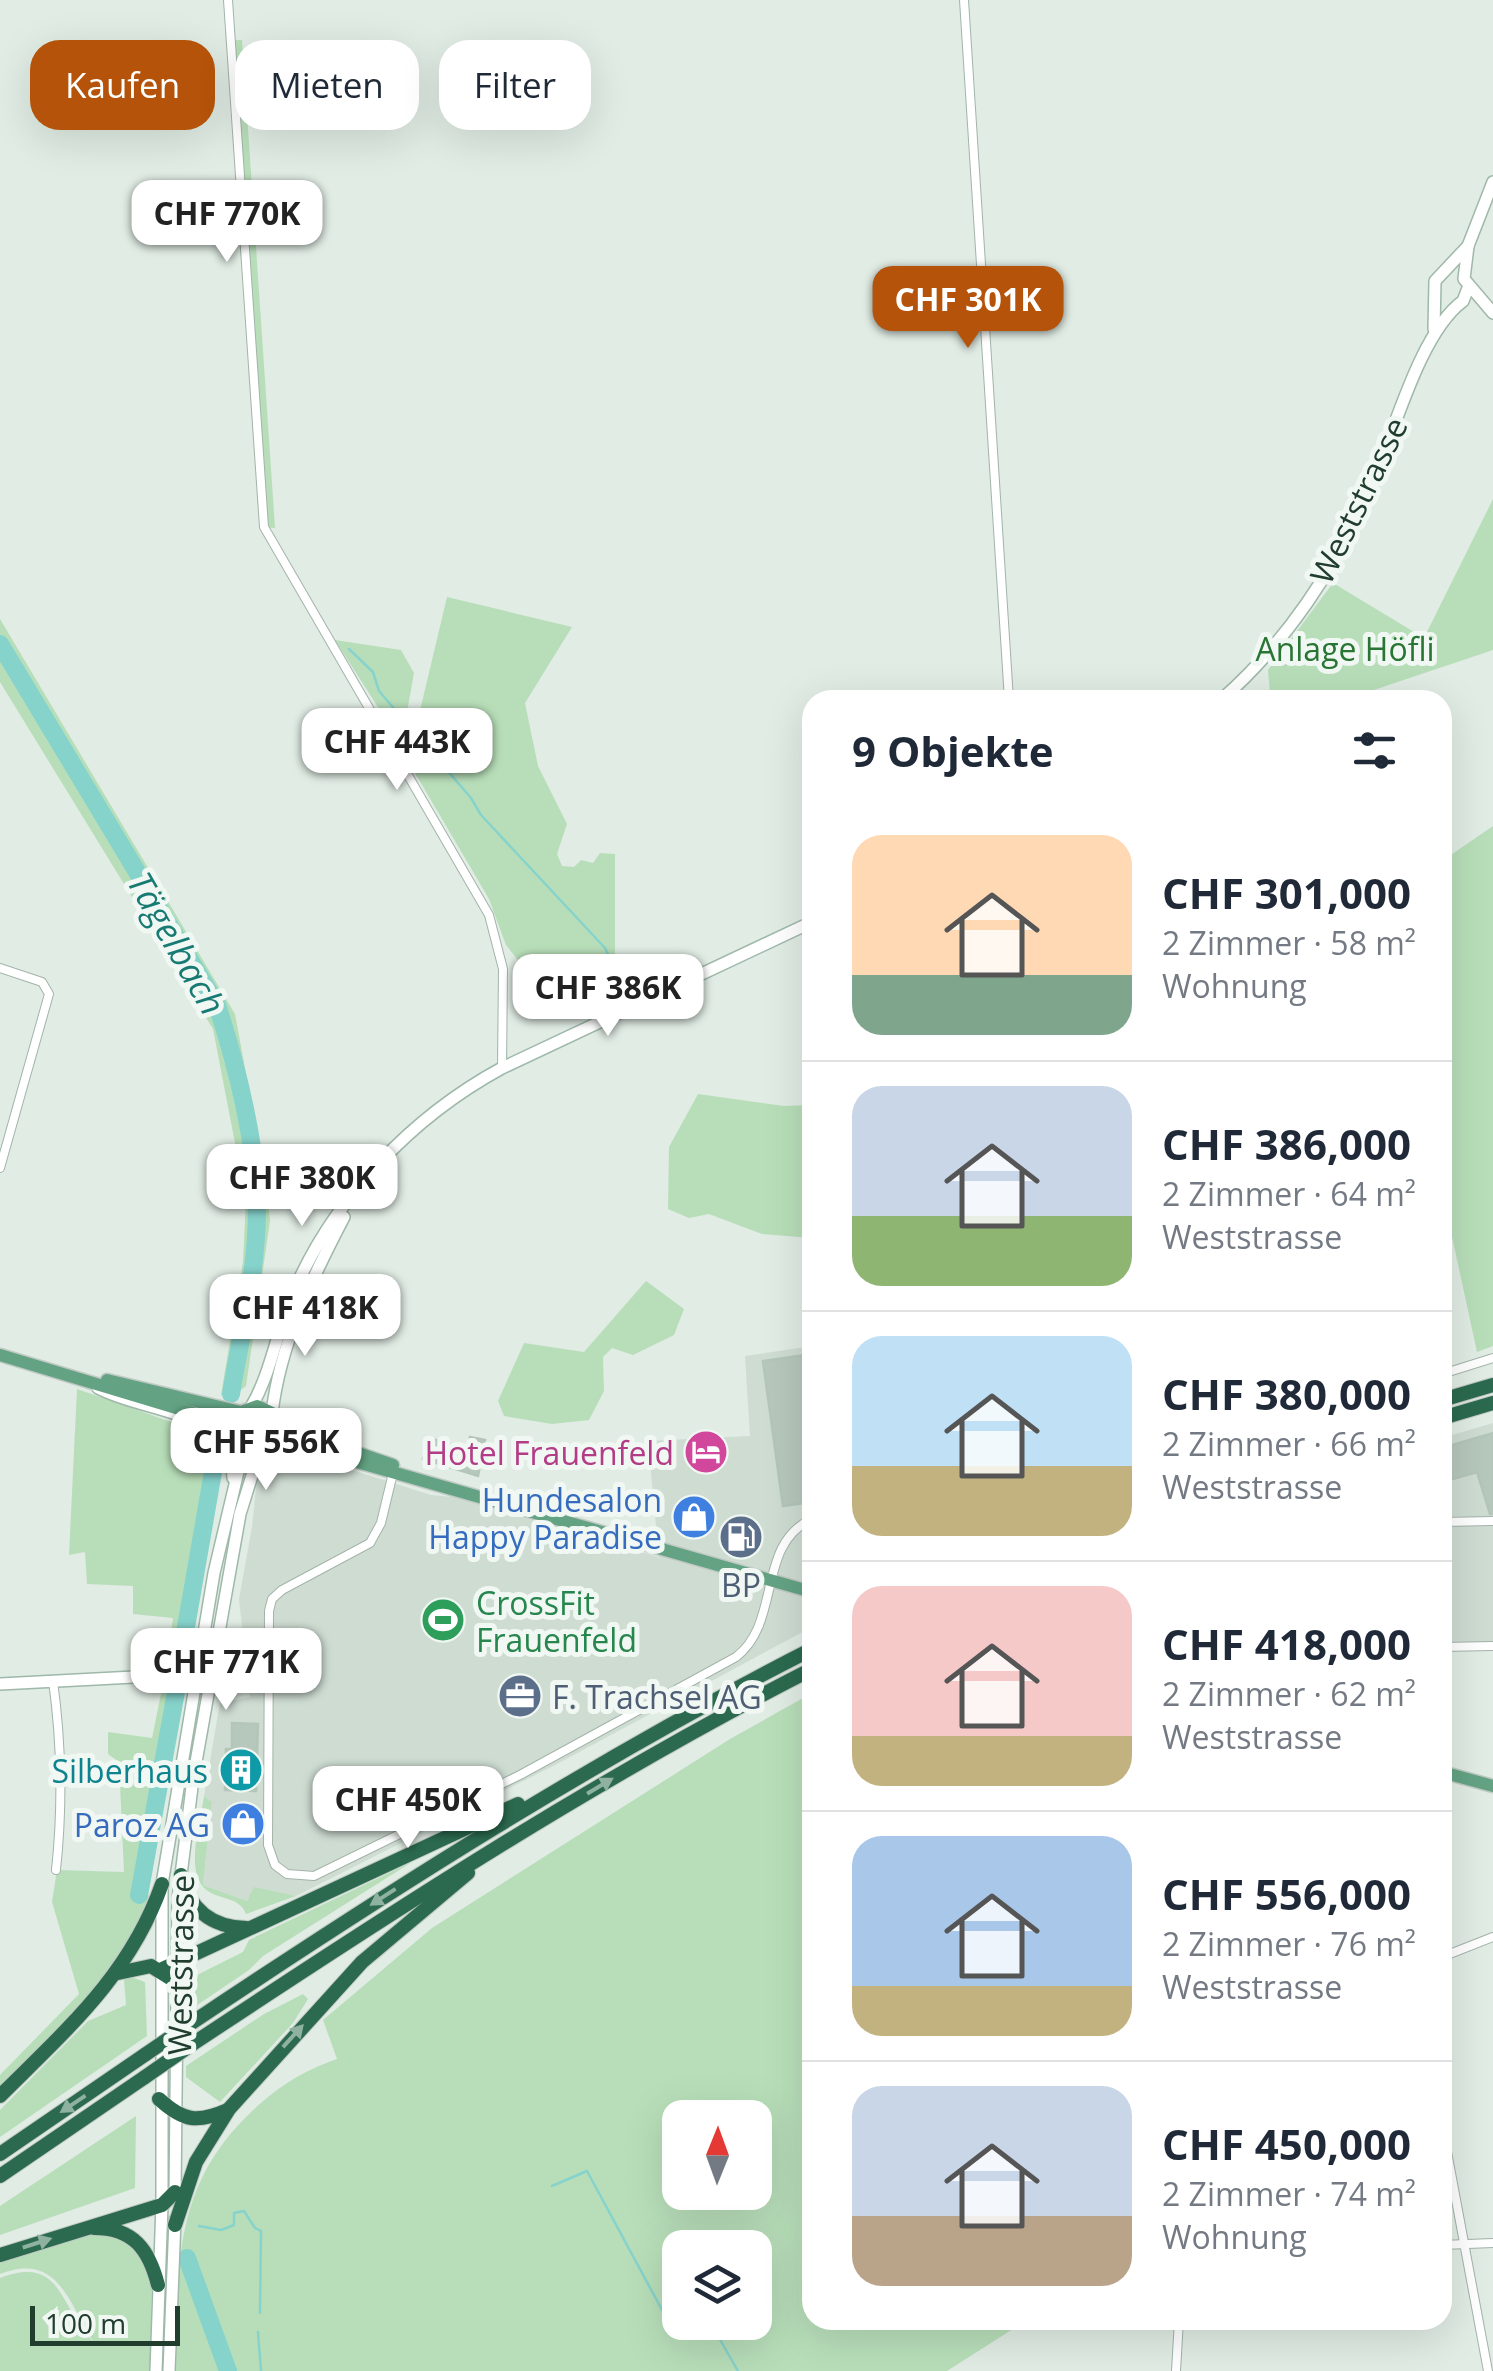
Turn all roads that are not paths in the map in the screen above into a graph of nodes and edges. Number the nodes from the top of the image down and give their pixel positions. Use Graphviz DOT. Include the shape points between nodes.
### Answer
graph roads {
  1 [pos="228,0"];
  2 [pos="964,0"];
  3 [pos="1493,182"];
  4 [pos="1468,246"];
  5 [pos="1446,273"];
  6 [pos="1466,284"];
  7 [pos="1435,298"];
  8 [pos="1457,305"];
  9 [pos="1493,314"];
  10 [pos="1434,331"];
  11 [pos="1008,690"];
  12 [pos="1230,690"];
  13 [pos="802,927"];
  14 [pos="0,968"];
  15 [pos="502,1068"];
  16 [pos="0,1168"];
  17 [pos="354,1195"];
  18 [pos="0,1355"];
  19 [pos="1493,1358"];
  20 [pos="31,1364"];
  21 [pos="1452,1371"];
  22 [pos="90,1384"];
  23 [pos="1493,1385"];
  24 [pos="1452,1397"];
  25 [pos="1493,1403"];
  26 [pos="246,1409"];
  27 [pos="1452,1415"];
  28 [pos="274,1416"];
  29 [pos="238,1435"];
  30 [pos="265,1445"];
  31 [pos="394,1473"];
  32 [pos="456,1488"];
  33 [pos="233,1492"];
  34 [pos="1493,1521"];
  35 [pos="1452,1522"];
  36 [pos="802,1527"];
  37 [pos="772,1580"];
  38 [pos="802,1589"];
  39 [pos="1493,1646"];
  40 [pos="1452,1647"];
  41 [pos="802,1654"];
  42 [pos="194,1667"];
  43 [pos="212,1672"];
  44 [pos="169,1675"];
  45 [pos="802,1675"];
  46 [pos="192,1682"];
  47 [pos="0,1684"];
  48 [pos="53,1684"];
  49 [pos="585,1772"];
  50 [pos="1452,1775"];
  51 [pos="1493,1786"];
  52 [pos="516,1835"];
  53 [pos="56,1870"];
  54 [pos="180,1875"];
  55 [pos="162,1884"];
  56 [pos="252,1928"];
  57 [pos="1493,1937"];
  58 [pos="1452,1953"];
  59 [pos="178,1964"];
  60 [pos="160,1970"];
  61 [pos="118,1973"];
  62 [pos="178,1984"];
  63 [pos="0,2096"];
  64 [pos="159,2099"];
  65 [pos="229,2109"];
  66 [pos="176,2115"];
  67 [pos="0,2154"];
  68 [pos="0,2176"];
  69 [pos="1452,2182"];
  70 [pos="175,2192"];
  71 [pos="162,2204"];
  72 [pos="175,2225"];
  73 [pos="74,2232"];
  74 [pos="1493,2242"];
  75 [pos="1466,2245"];
  76 [pos="1452,2246"];
  77 [pos="0,2255"];
  78 [pos="158,2285"];
  79 [pos="1178,2330"];
  80 [pos="156,2371"];
  81 [pos="169,2371"];
  82 [pos="1176,2371"];
  83 [pos="1488,2371"];
  1 -- 15 [label="street" via="264,527 489,915 504,968"];
  2 -- 11 [label="street"];
  3 -- 4 [label="main road"];
  4 -- 5 [label="main road"];
  4 -- 6 [label="main road"];
  5 -- 6 [label="main road"];
  5 -- 7 [label="main road" via="1435,281"];
  6 -- 8 [label="main road, Weststrasse"];
  6 -- 9 [label="main road"];
  7 -- 8 [label="main road"];
  7 -- 10 [label="main road, Weststrasse"];
  8 -- 9 [label="main road"];
  8 -- 10 [label="main road, Weststrasse"];
  10 -- 12 [label="main road, Weststrasse" via="1342,547 1282,634"];
  13 -- 15 [label="main road"];
  14 -- 16 [label="street" via="42,982 49,1000"];
  15 -- 17 [label="main road" via="414,1128"];
  17 -- 26 [label="main road" via="308,1261"];
  17 -- 28 [label="main road" via="304,1297 284,1355"];
  18 -- 20 [label="main road"];
  19 -- 21 [label="street"];
  20 -- 22 [label="main road"];
  20 -- 26 [label="main road"];
  22 -- 29 [label="main road" via="219,1421"];
  22 -- 33 [label="main road, Weststrasse" via="214,1432 232,1460"];
  23 -- 24 [label="highway"];
  25 -- 27 [label="highway"];
  26 -- 28 [label="main road" via="263,1407"];
  26 -- 29 [label="main road"];
  28 -- 30 [label="main road" via="276,1431"];
  28 -- 32 [label="main road" via="297,1432"];
  29 -- 30 [label="main road" via="248,1446"];
  29 -- 33 [label="main road, Weststrasse" via="241,1460"];
  30 -- 31 [label="main road" via="294,1444"];
  30 -- 43 [label="main road, Weststrasse" via="246,1488"];
  31 -- 32 [label="main road"];
  31 -- 37 [label="street" via="370,1544 272,1599 268,1845 275,1865 287,1874 314,1876 520,1775 736,1657 753,1640"];
  32 -- 37 [label="main road"];
  33 -- 42 [label="main road, Weststrasse"];
  34 -- 35 [label="street"];
  36 -- 37 [label="street" via="786,1539"];
  37 -- 38 [label="main road"];
  39 -- 40 [label="street"];
  41 -- 49 [label="highway"];
  42 -- 44 [label="main road"];
  42 -- 46 [label="main road, Weststrasse"];
  43 -- 46 [label="main road"];
  43 -- 54 [label="main road, Weststrasse"];
  44 -- 46 [label="main road"];
  44 -- 48 [label="main road"];
  52 -- 45 [label="highway, one-way"];
  46 -- 55 [label="main road, Weststrasse"];
  47 -- 48 [label="main road"];
  48 -- 53 [label="street" via="62,1800"];
  49 -- 56 [label="highway"];
  49 -- 67 [label="highway, one-way, bridge" via="407,1882"];
  50 -- 51 [label="main road"];
  65 -- 52 [label="highway, one-way" via="370,1954"];
  52 -- 68 [label="highway, bridge"];
  54 -- 56 [label="highway" via="205,1916"];
  54 -- 59 [label="main road, Weststrasse"];
  55 -- 60 [label="main road, Weststrasse"];
  55 -- 61 [label="highway"];
  56 -- 59 [label="highway"];
  57 -- 58 [label="street"];
  59 -- 60 [label="highway"];
  59 -- 62 [label="main road, Weststrasse"];
  60 -- 61 [label="highway" via="141,1966"];
  60 -- 62 [label="highway"];
  60 -- 64 [label="main road, Weststrasse"];
  61 -- 63 [label="highway"];
  62 -- 66 [label="main road, Weststrasse"];
  64 -- 66 [label="highway"];
  64 -- 71 [label="main road, Weststrasse"];
  65 -- 66 [label="highway" via="200,2120"];
  65 -- 72 [label="highway" via="201,2152"];
  66 -- 70 [label="main road, Weststrasse"];
  69 -- 75 [label="street"];
  70 -- 71 [label="highway"];
  70 -- 72 [label="main road, Weststrasse"];
  71 -- 73 [label="highway"];
  71 -- 78 [label="main road, Weststrasse"];
  72 -- 81 [label="main road, Weststrasse"];
  77 -- 73 [label="highway, one-way"];
  73 -- 78 [label="highway" via="103,2228 129,2236 151,2258"];
  74 -- 75 [label="street"];
  75 -- 76 [label="street"];
  75 -- 83 [label="street"];
  78 -- 80 [label="main road, Weststrasse"];
  79 -- 82 [label="street"];
}
